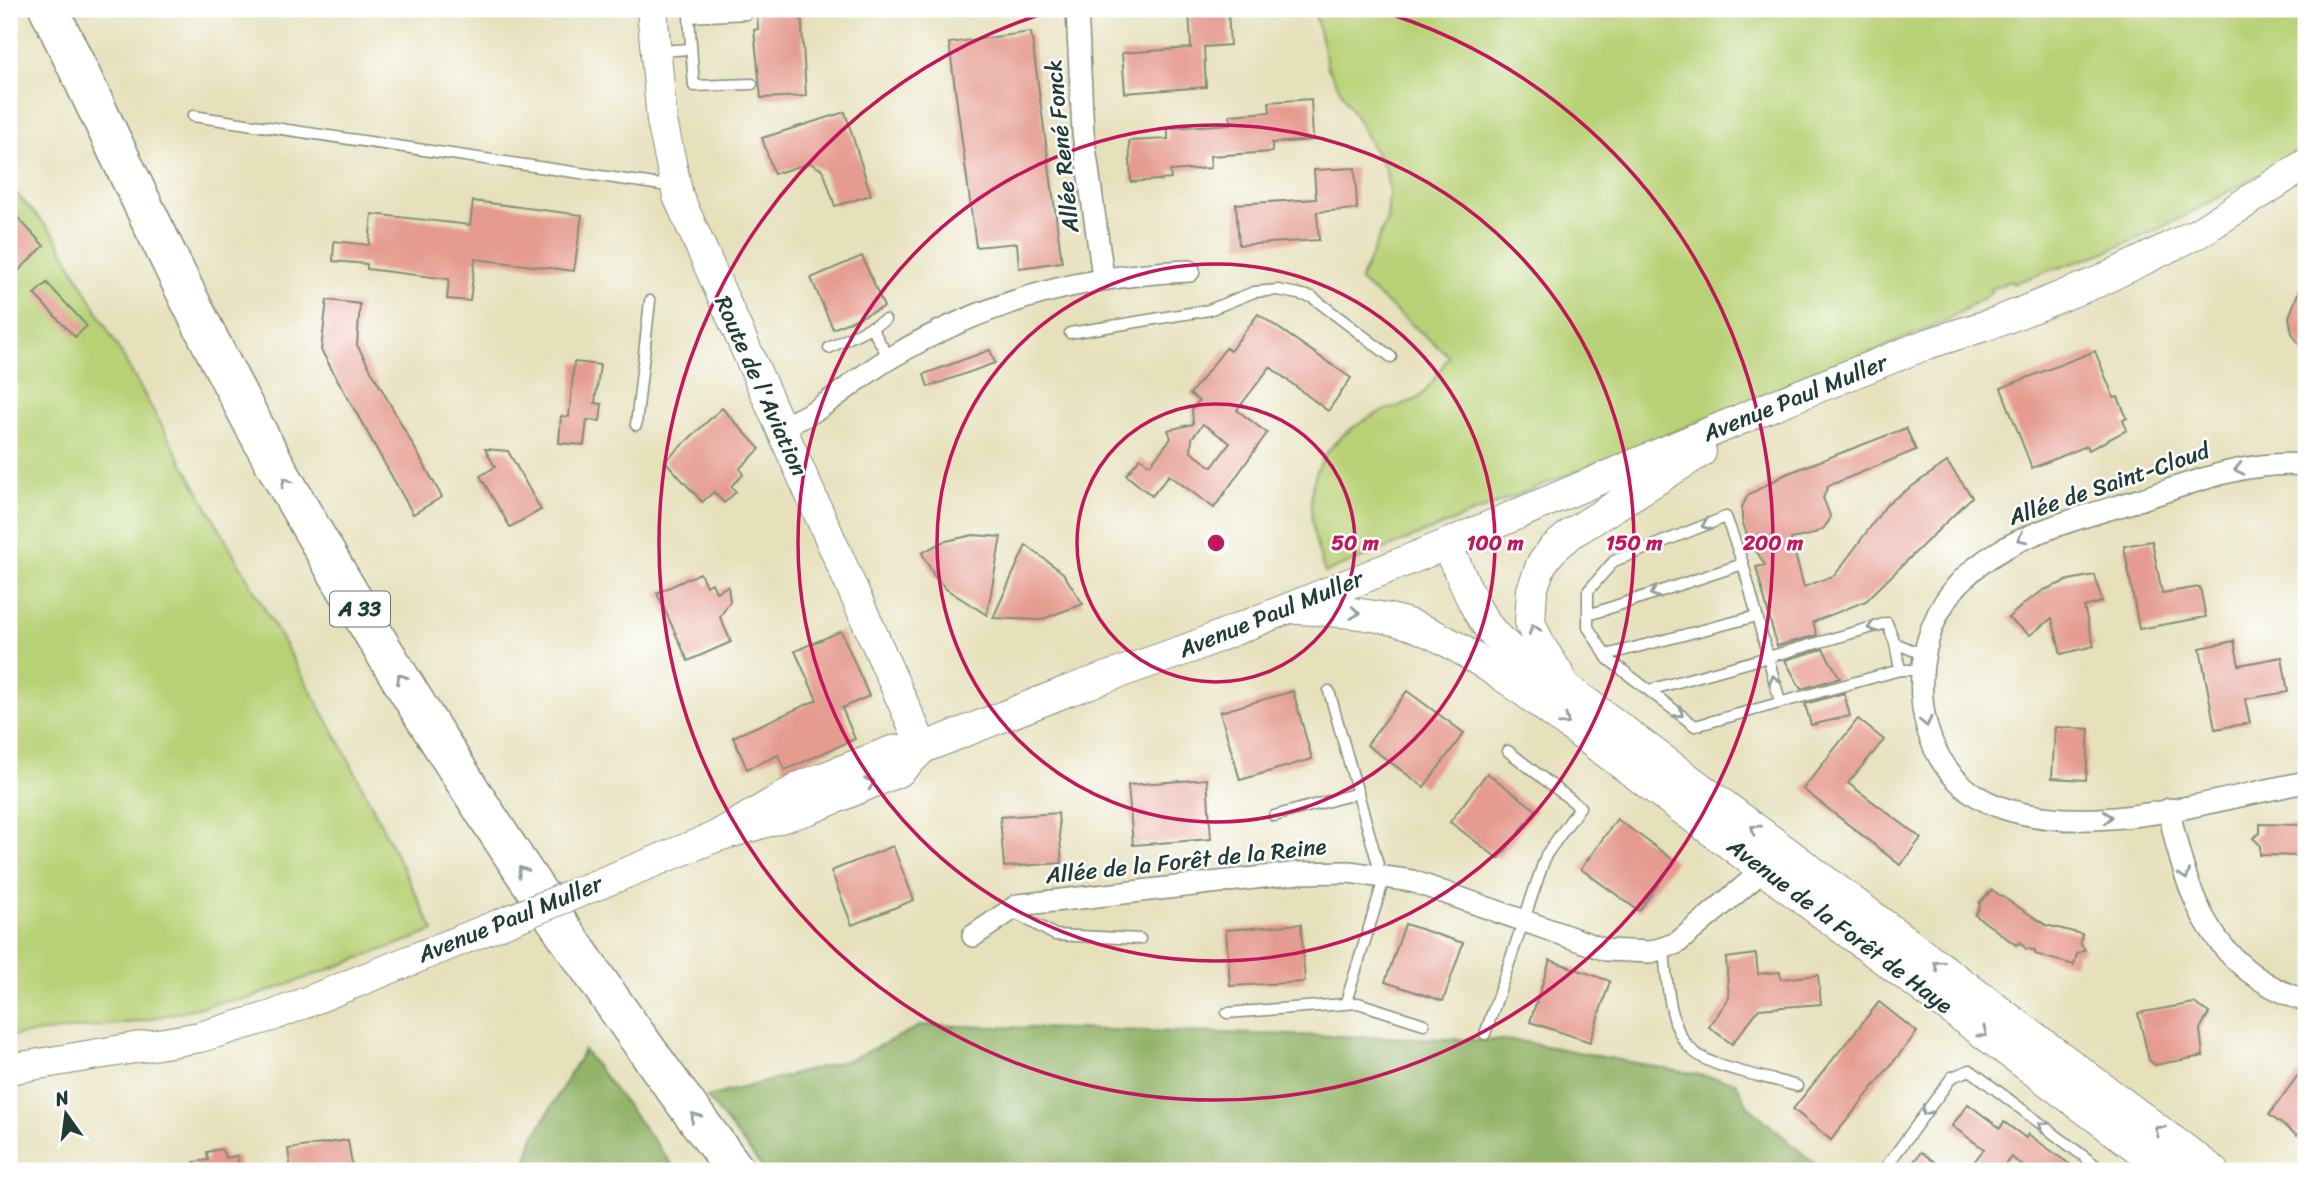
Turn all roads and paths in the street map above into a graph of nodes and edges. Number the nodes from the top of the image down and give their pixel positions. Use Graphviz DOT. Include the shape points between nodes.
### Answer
graph roads {
  1 [pos="22,9"];
  2 [pos="49,9"];
  3 [pos="652,9"];
  4 [pos="1077,9"];
  5 [pos="747,14"];
  6 [pos="691,49"];
  7 [pos="655,51"];
  8 [pos="752,84"];
  9 [pos="193,116"];
  10 [pos="2306,164"];
  11 [pos="676,187"];
  12 [pos="1189,271"];
  13 [pos="1103,277"];
  14 [pos="650,301"];
  15 [pos="885,320"];
  16 [pos="871,327"];
  17 [pos="1070,333"];
  18 [pos="830,348"];
  19 [pos="1391,357"];
  20 [pos="889,358"];
  21 [pos="1774,405"];
  22 [pos="636,425"];
  23 [pos="780,428"];
  24 [pos="2306,465"];
  25 [pos="1445,545"];
  26 [pos="1743,564"];
  27 [pos="1287,609"];
  28 [pos="1588,615"];
  29 [pos="1757,616"];
  30 [pos="1895,643"];
  31 [pos="1606,655"];
  32 [pos="1768,657"];
  33 [pos="1923,663"];
  34 [pos="1900,670"];
  35 [pos="1510,681"];
  36 [pos="1567,688"];
  37 [pos="1649,690"];
  38 [pos="1329,691"];
  39 [pos="1780,702"];
  40 [pos="923,748"];
  41 [pos="1508,751"];
  42 [pos="2306,782"];
  43 [pos="1358,793"];
  44 [pos="2169,809"];
  45 [pos="1274,816"];
  46 [pos="1775,860"];
  47 [pos="1383,875"];
  48 [pos="1008,909"];
  49 [pos="1524,920"];
  50 [pos="973,936"];
  51 [pos="1140,939"];
  52 [pos="1664,949"];
  53 [pos="2306,1000"];
  54 [pos="1346,1002"];
  55 [pos="1227,1013"];
  56 [pos="1424,1024"];
  57 [pos="1485,1034"];
  58 [pos="9,1069"];
  59 [pos="1797,1086"];
  60 [pos="704,1171"];
  61 [pos="736,1171"];
  62 [pos="1883,1171"];
  63 [pos="2103,1171"];
  64 [pos="2168,1171"];
  65 [pos="2213,1171"];
  1 -- 60 [label="highway, A 33" via="198,373 278,520 454,817 562,976"];
  61 -- 2 [label="highway, A 33, one-way" via="475,803 306,518 222,363"];
  3 -- 7 [label="street, Route de l'Aviation"];
  4 -- 13 [label="street, Allée René Fonck" via="1083,134"];
  5 -- 6 [label="lane" via="689,17"];
  6 -- 7 [label="lane"];
  6 -- 8 [label="lane" via="694,86"];
  7 -- 11 [label="street, Route de l'Aviation" via="664,136"];
  9 -- 11 [label="lane"];
  10 -- 21 [label="street, Avenue Paul Muller" via="2241,203 2005,305 1927,344"];
  11 -- 23 [label="street, Route de l'Aviation"];
  12 -- 13 [label="street"];
  13 -- 20 [label="street" via="993,307"];
  14 -- 22 [label="lane"];
  15 -- 16 [label="lane"];
  16 -- 18 [label="lane"];
  16 -- 20 [label="lane"];
  17 -- 19 [label="lane" via="1209,310 1254,292 1278,290 1312,297"];
  20 -- 23 [label="street" via="820,408"];
  21 -- 25 [label="street, Avenue Paul Muller"];
  36 -- 21 [label="street, Avenue de la Forêt de Haye, one-way" via="1530,622 1532,590 1541,565 1572,533"];
  23 -- 40 [label="street, Route de l'Aviation"];
  24 -- 33 [label="street, Allée de Saint-Cloud, one-way" via="2245,467 2014,542 1970,571 1954,589 1934,622"];
  25 -- 27 [label="street, Avenue Paul Muller"];
  25 -- 35 [label="street, Avenue de la Forêt de Haye" via="1446,576 1461,616"];
  25 -- 36 [label="street, Avenue de la Forêt de Haye" via="1499,640"];
  26 -- 28 [label="lane, one-way"];
  26 -- 28 [label="lane, one-way" via="1726,517 1614,561 1588,591"];
  26 -- 29 [label="lane"];
  27 -- 35 [label="street, Avenue de la Forêt de Haye, one-way" via="1357,613 1405,623 1443,639"];
  27 -- 40 [label="street, Avenue Paul Muller"];
  28 -- 31 [label="lane" via="1588,627"];
  29 -- 31 [label="lane"];
  29 -- 32 [label="lane"];
  30 -- 32 [label="lane, one-way" via="1886,623"];
  30 -- 33 [label="lane"];
  30 -- 34 [label="lane"];
  31 -- 37 [label="lane"];
  32 -- 37 [label="lane"];
  39 -- 32 [label="lane, one-way"];
  33 -- 34 [label="lane"];
  33 -- 44 [label="street, Allée de Saint-Cloud, one-way" via="1921,696 1932,745 1954,780 1981,799 2009,810 2052,817 2101,818"];
  34 -- 39 [label="lane"];
  35 -- 46 [label="street, Avenue de la Forêt de Haye, one-way"];
  46 -- 36 [label="street, Avenue de la Forêt de Haye, one-way"];
  37 -- 39 [label="lane, one-way" via="1695,726"];
  38 -- 43 [label="lane"];
  40 -- 58 [label="street, Avenue Paul Muller, bridge" via="892,751 802,786 715,837 305,1001 130,1049"];
  41 -- 49 [label="lane" via="1580,807 1546,855"];
  42 -- 44 [label="street, Allée de Saint-Cloud"];
  43 -- 45 [label="lane"];
  43 -- 47 [label="lane"];
  44 -- 53 [label="street, one-way" via="2188,885 2220,943 2253,976"];
  46 -- 52 [label="street, Allée de la Forêt de la Reine"];
  46 -- 64 [label="street, Avenue de la Forêt de Haye, one-way"];
  65 -- 46 [label="street, Avenue de la Forêt de Haye, one-way"];
  47 -- 48 [label="street, Allée de la Forêt de la Reine" via="1299,873 1097,894"];
  47 -- 49 [label="street, Allée de la Forêt de la Reine"];
  47 -- 54 [label="lane"];
  48 -- 50 [label="street, Allée de la Forêt de la Reine"];
  48 -- 51 [label="lane" via="1055,935"];
  49 -- 52 [label="street, Allée de la Forêt de la Reine" via="1606,950 1637,954"];
  49 -- 57 [label="lane"];
  52 -- 59 [label="lane" via="1668,1001 1686,1047 1704,1060"];
  54 -- 55 [label="lane"];
  54 -- 56 [label="lane"];
  63 -- 62 [label="lane, one-way" via="1970,1070 1952,1077"];
}
